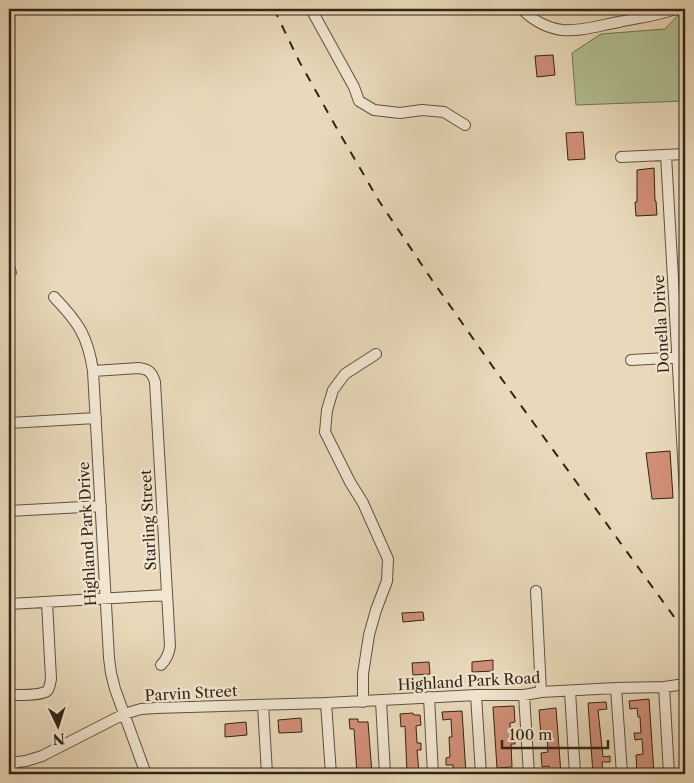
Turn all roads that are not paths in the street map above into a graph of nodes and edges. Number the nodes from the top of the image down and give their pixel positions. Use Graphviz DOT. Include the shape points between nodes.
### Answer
graph roads {
  1 [pos="312,9"];
  2 [pos="522,9"];
  3 [pos="675,9"];
  4 [pos="465,125"];
  5 [pos="666,154"];
  6 [pos="685,154"];
  7 [pos="621,157"];
  8 [pos="54,297"];
  9 [pos="376,354"];
  10 [pos="681,357"];
  11 [pos="631,360"];
  12 [pos="93,371"];
  13 [pos="96,418"];
  14 [pos="9,423"];
  15 [pos="685,492"];
  16 [pos="101,506"];
  17 [pos="9,510"];
  18 [pos="536,591"];
  19 [pos="167,595"];
  20 [pos="106,598"];
  21 [pos="47,602"];
  22 [pos="9,604"];
  23 [pos="161,665"];
  24 [pos="685,684"];
  25 [pos="664,686"];
  26 [pos="616,688"];
  27 [pos="570,691"];
  28 [pos="540,692"];
  29 [pos="476,695"];
  30 [pos="524,695"];
  31 [pos="9,696"];
  32 [pos="428,697"];
  33 [pos="381,700"];
  34 [pos="364,702"];
  35 [pos="326,703"];
  36 [pos="263,705"];
  37 [pos="124,714"];
  38 [pos="11,763"];
  39 [pos="13,774"];
  40 [pos="146,774"];
  41 [pos="267,774"];
  42 [pos="331,774"];
  43 [pos="385,774"];
  44 [pos="434,774"];
  45 [pos="481,774"];
  46 [pos="528,774"];
  47 [pos="575,774"];
  48 [pos="622,774"];
  49 [pos="670,774"];
  1 -- 4 [label="street" via="360,101 374,110 444,112"];
  2 -- 3 [label="street" via="546,25 573,30"];
  5 -- 6 [label="street"];
  5 -- 7 [label="street"];
  5 -- 10 [label="street, Donella Drive"];
  8 -- 12 [label="street, Highland Park Drive" via="80,328 91,355"];
  9 -- 34 [label="street" via="345,374 333,390 325,432 363,503 388,560 387,581 369,635 363,674"];
  10 -- 11 [label="street"];
  10 -- 15 [label="street, Donella Drive"];
  12 -- 13 [label="street, Highland Park Drive"];
  12 -- 19 [label="street, Starling Street" via="146,369 155,382"];
  13 -- 14 [label="street"];
  13 -- 16 [label="street, Highland Park Drive"];
  16 -- 17 [label="street"];
  16 -- 20 [label="street, Highland Park Drive"];
  18 -- 28 [label="street"];
  19 -- 20 [label="street"];
  19 -- 23 [label="street, Starling Street" via="170,646 169,654"];
  20 -- 21 [label="street"];
  20 -- 37 [label="street, Highland Park Drive" via="111,673"];
  21 -- 22 [label="street"];
  21 -- 31 [label="street" via="51,679 48,690 40,694"];
  24 -- 25 [label="street, Highland Park Road"];
  25 -- 26 [label="street, Highland Park Road"];
  25 -- 49 [label="street"];
  26 -- 27 [label="street, Highland Park Road"];
  26 -- 48 [label="street"];
  27 -- 28 [label="street, Highland Park Road"];
  27 -- 47 [label="street"];
  28 -- 30 [label="street, Highland Park Road"];
  29 -- 30 [label="street, Highland Park Road"];
  29 -- 32 [label="street, Highland Park Road"];
  29 -- 45 [label="street"];
  30 -- 46 [label="street"];
  32 -- 33 [label="street, Highland Park Road"];
  32 -- 44 [label="street"];
  33 -- 34 [label="street, Highland Park Road"];
  33 -- 43 [label="street"];
  34 -- 35 [label="street, Highland Park Road"];
  35 -- 36 [label="street, Parvin Street"];
  35 -- 42 [label="street"];
  36 -- 37 [label="street, Parvin Street" via="156,708"];
  36 -- 41 [label="street"];
  37 -- 38 [label="street, Parvin Street" via="42,756"];
  37 -- 40 [label="street, Highland Park Drive"];
  38 -- 39 [label="street"];
}
